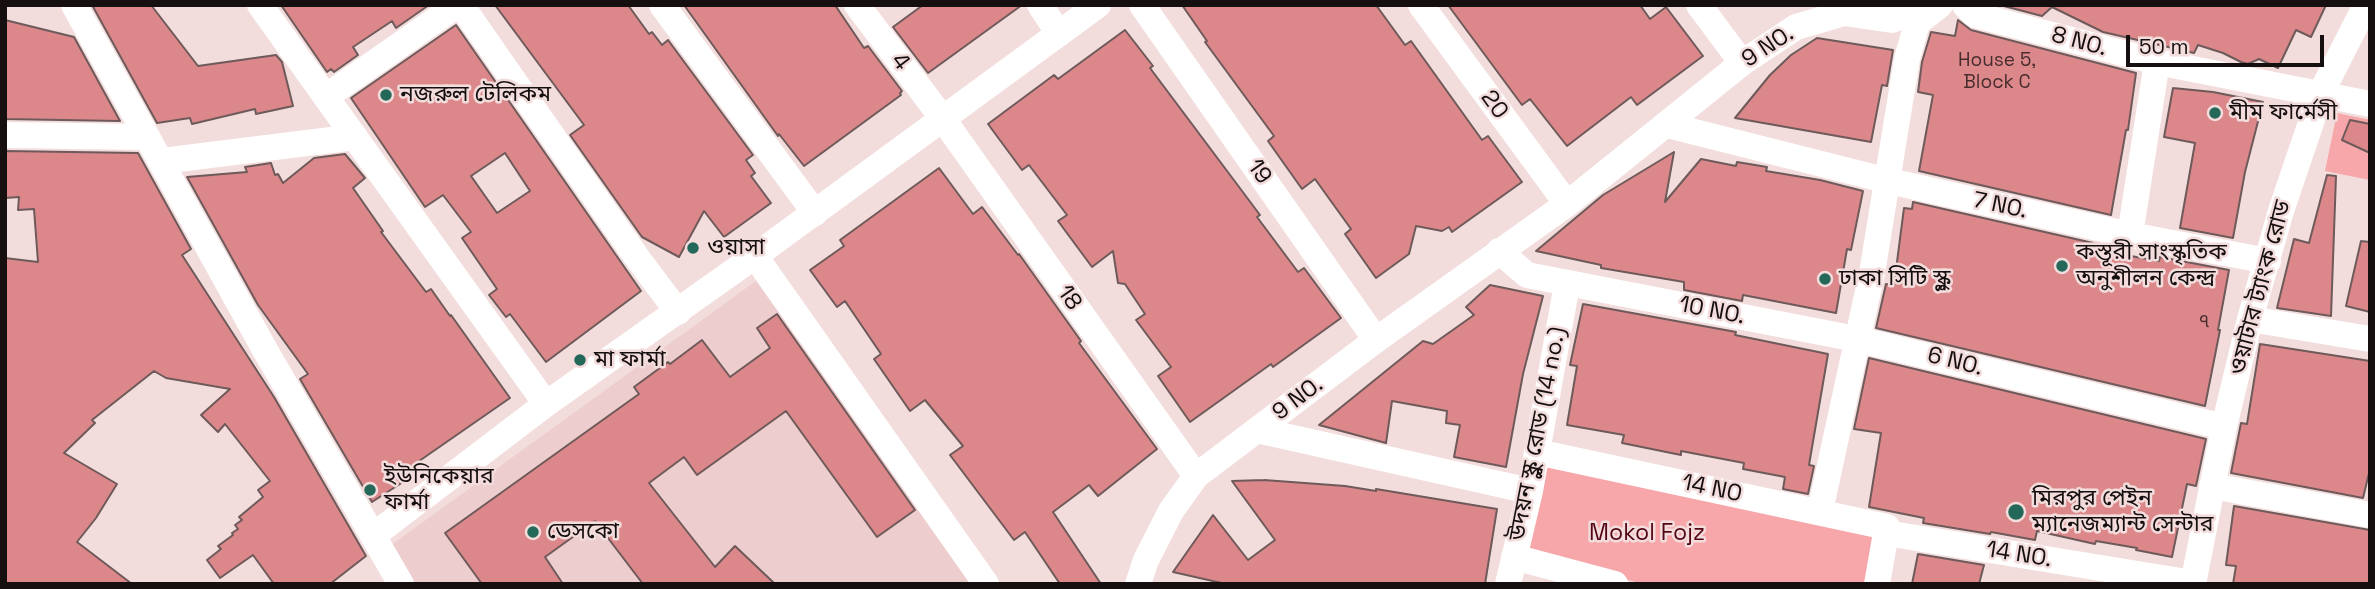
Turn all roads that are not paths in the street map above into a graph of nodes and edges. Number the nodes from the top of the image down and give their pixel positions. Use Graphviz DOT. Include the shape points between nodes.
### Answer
graph roads {
  1 [pos="74,5"];
  2 [pos="260,5"];
  3 [pos="459,5"];
  4 [pos="662,5"];
  5 [pos="858,5"];
  6 [pos="1040,5"];
  7 [pos="1098,5"];
  8 [pos="1142,5"];
  9 [pos="1421,5"];
  10 [pos="1699,5"];
  11 [pos="1928,5"];
  12 [pos="1940,5"];
  13 [pos="1965,5"];
  14 [pos="2366,5"];
  15 [pos="1059,34"];
  16 [pos="2157,62"];
  17 [pos="1742,63"];
  18 [pos="2321,93"];
  19 [pos="327,96"];
  20 [pos="2370,104"];
  21 [pos="943,119"];
  22 [pos="1667,125"];
  23 [pos="5,135"];
  24 [pos="146,137"];
  25 [pos="355,137"];
  26 [pos="162,161"];
  27 [pos="1889,181"];
  28 [pos="1567,204"];
  29 [pos="815,213"];
  30 [pos="2130,235"];
  31 [pos="1499,251"];
  32 [pos="755,256"];
  33 [pos="2268,261"];
  34 [pos="1567,284"];
  35 [pos="678,312"];
  36 [pos="2250,319"];
  37 [pos="1856,338"];
  38 [pos="2370,339"];
  39 [pos="1376,340"];
  40 [pos="546,404"];
  41 [pos="2224,427"];
  42 [pos="1257,430"];
  43 [pos="1537,452"];
  44 [pos="1195,477"];
  45 [pos="2212,486"];
  46 [pos="1530,491"];
  47 [pos="1820,511"];
  48 [pos="2370,515"];
  49 [pos="1887,530"];
  50 [pos="374,535"];
  51 [pos="1514,557"];
  52 [pos="395,582"];
  53 [pos="2193,583"];
  54 [pos="986,584"];
  55 [pos="1138,584"];
  56 [pos="1508,584"];
  57 [pos="1615,584"];
  58 [pos="1877,584"];
  1 -- 24 [label="street"];
  2 -- 19 [label="street"];
  3 -- 19 [label="street"];
  3 -- 35 [label="street"];
  4 -- 29 [label="street"];
  5 -- 21 [label="street, 4"];
  6 -- 15 [label="street"];
  7 -- 15 [label="street"];
  8 -- 39 [label="street, 19"];
  9 -- 28 [label="street, 20"];
  10 -- 17 [label="street"];
  11 -- 17 [label="street, 9 NO." via="1892,20 1844,13 1796,27"];
  12 -- 27 [label="street" via="1917,23 1907,59"];
  13 -- 16 [label="street, 8 NO." via="1975,15"];
  14 -- 18 [label="street, ওয়াটার ট্যাংক রোড"];
  15 -- 21 [label="street"];
  16 -- 18 [label="street, 8 NO."];
  16 -- 30 [label="street"];
  17 -- 22 [label="street, 9 NO."];
  18 -- 20 [label="street, 8 NO."];
  18 -- 33 [label="street, ওয়াটার ট্যাংক রোড"];
  19 -- 25 [label="street"];
  21 -- 29 [label="street"];
  21 -- 44 [label="street, 18"];
  22 -- 27 [label="street"];
  22 -- 28 [label="street, 9 NO."];
  23 -- 24 [label="street"];
  24 -- 26 [label="street"];
  25 -- 26 [label="street"];
  25 -- 40 [label="street"];
  26 -- 50 [label="street" via="265,350"];
  27 -- 30 [label="street, 7 NO."];
  27 -- 37 [label="street"];
  28 -- 31 [label="street, 9 NO."];
  29 -- 32 [label="street"];
  30 -- 33 [label="street, 7 NO."];
  31 -- 34 [label="street" via="1527,275"];
  31 -- 39 [label="street, 9 NO."];
  32 -- 35 [label="street"];
  32 -- 54 [label="street"];
  33 -- 36 [label="street, ওয়াটার ট্যাংক রোড"];
  34 -- 37 [label="street, 10 NO."];
  34 -- 43 [label="street, উদয়ন স্কুল রোড (14 no.)"];
  35 -- 40 [label="street"];
  36 -- 38 [label="street"];
  36 -- 41 [label="street, ওয়াটার ট্যাংক রোড"];
  37 -- 41 [label="street, 6 NO."];
  37 -- 47 [label="street"];
  39 -- 42 [label="street, 9 NO."];
  40 -- 50 [label="street"];
  41 -- 45 [label="street, ওয়াটার ট্যাংক রোড"];
  42 -- 44 [label="street, 9 NO."];
  42 -- 46 [label="street"];
  43 -- 46 [label="street, উদয়ন স্কুল রোড (14 no.)"];
  43 -- 47 [label="street, 14 NO"];
  44 -- 55 [label="street, 9 NO." via="1171,511"];
  45 -- 48 [label="street"];
  45 -- 53 [label="street, ওয়াটার ট্যাংক রোড"];
  46 -- 51 [label="street, উদয়ন স্কুল রোড (14 no.)"];
  47 -- 49 [label="street, 14 NO"];
  49 -- 53 [label="street, 14 NO."];
  49 -- 58 [label="street"];
  50 -- 52 [label="street"];
  51 -- 56 [label="street, উদয়ন স্কুল রোড (14 no.)"];
  51 -- 57 [label="street"];
}
